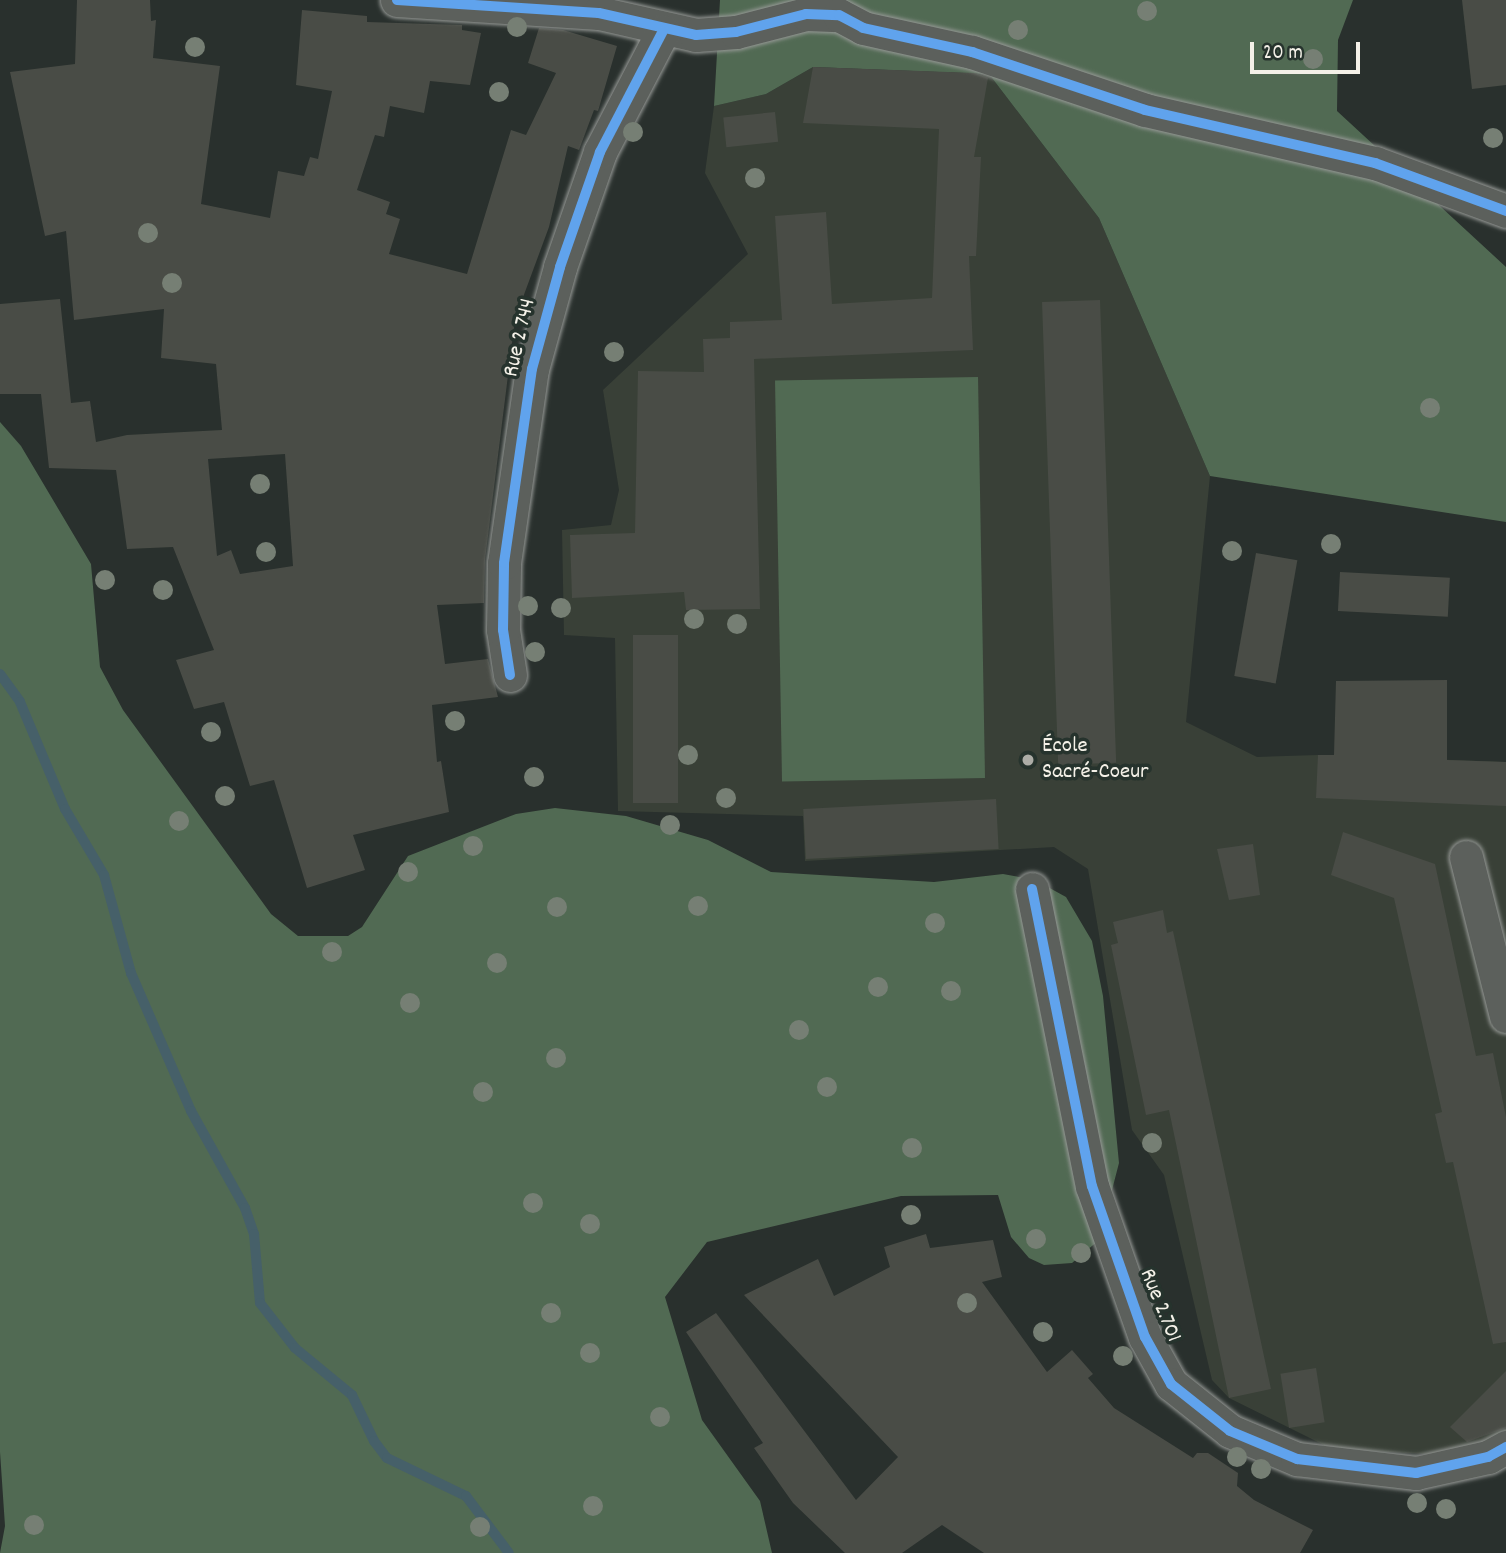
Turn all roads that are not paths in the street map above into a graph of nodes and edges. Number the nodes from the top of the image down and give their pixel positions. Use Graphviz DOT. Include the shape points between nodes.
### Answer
graph roads {
  1 [pos="397,0"];
  2 [pos="663,31"];
  3 [pos="1506,211"];
  4 [pos="510,675"];
  5 [pos="1466,857"];
  6 [pos="1032,889"];
  7 [pos="1506,1016"];
  8 [pos="1506,1447"];
  1 -- 2 [label="street" via="599,13"];
  2 -- 3 [label="street" via="709,34 806,14 839,15 863,28 971,52 1145,110 1375,163"];
  2 -- 4 [label="street, Rue 2 744" via="600,152 560,267 532,369 504,564 503,630"];
  5 -- 7 [label="street"];
  6 -- 8 [label="street, Rue 2.701" via="1092,1186 1145,1337 1171,1384 1230,1431 1297,1459 1416,1473 1488,1457"];
}
